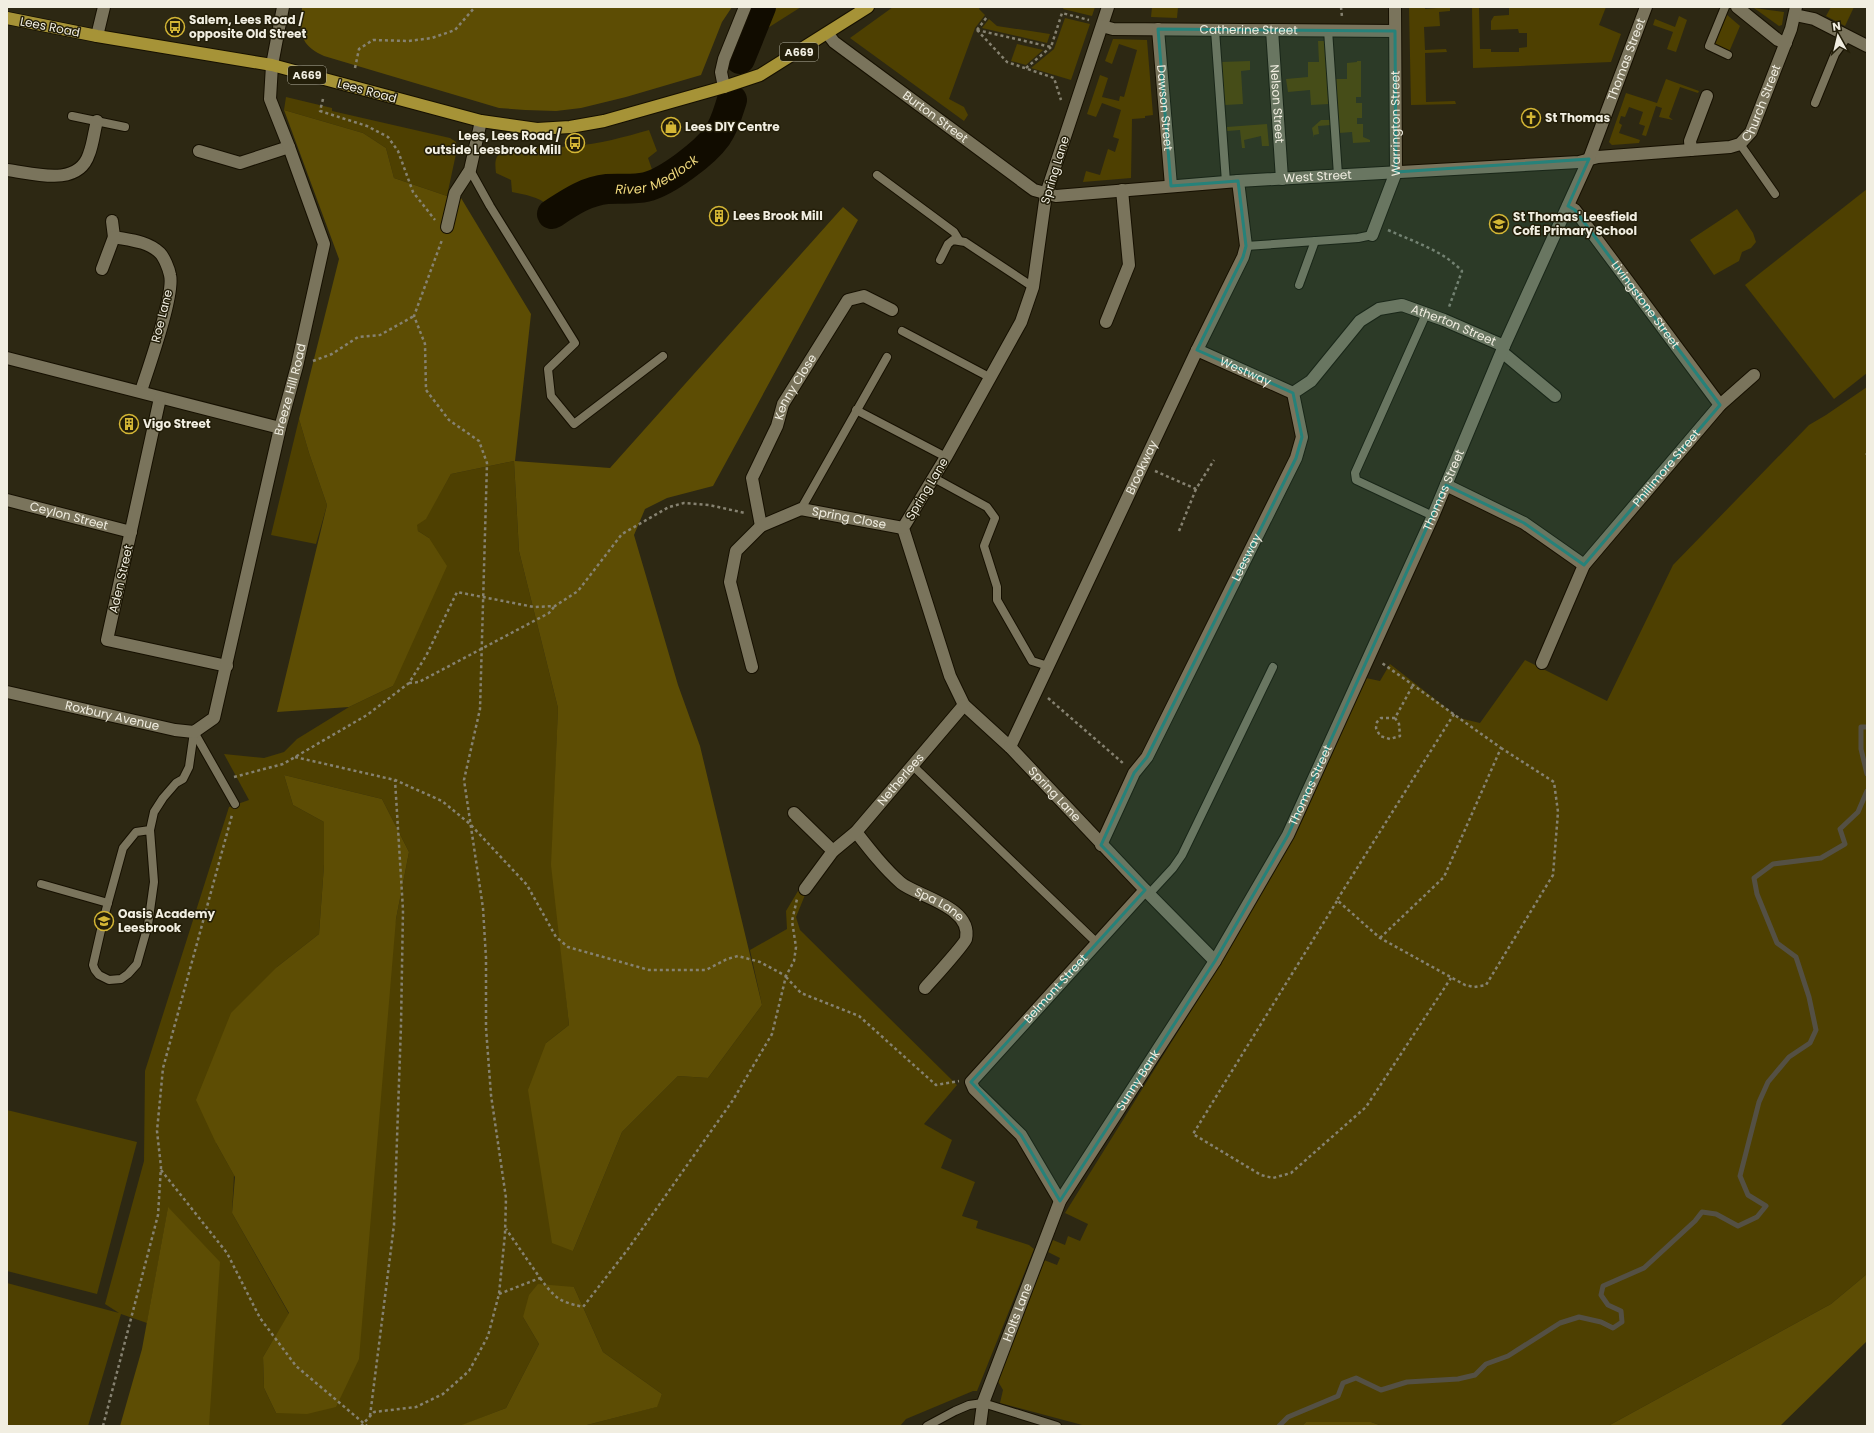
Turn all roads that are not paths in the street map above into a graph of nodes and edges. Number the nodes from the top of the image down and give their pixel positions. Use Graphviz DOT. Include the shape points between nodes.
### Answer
graph roads {
  1 [pos="104,7"];
  2 [pos="283,7"];
  3 [pos="745,7"];
  4 [pos="868,7"];
  5 [pos="1108,7"];
  6 [pos="1395,7"];
  7 [pos="1646,7"];
  8 [pos="1724,7"];
  9 [pos="1737,7"];
  10 [pos="1796,11"];
  11 [pos="7,18"];
  12 [pos="1098,23"];
  13 [pos="1158,29"];
  14 [pos="1215,30"];
  15 [pos="1272,30"];
  16 [pos="1328,30"];
  17 [pos="1395,31"];
  18 [pos="828,34"];
  19 [pos="97,36"];
  20 [pos="1848,36"];
  21 [pos="1786,43"];
  22 [pos="1867,46"];
  23 [pos="1728,55"];
  24 [pos="272,66"];
  25 [pos="724,86"];
  26 [pos="1707,96"];
  27 [pos="1815,103"];
  28 [pos="72,116"];
  29 [pos="97,121"];
  30 [pos="481,121"];
  31 [pos="125,127"];
  32 [pos="1740,144"];
  33 [pos="289,147"];
  34 [pos="1691,150"];
  35 [pos="199,151"];
  36 [pos="1589,159"];
  37 [pos="7,170"];
  38 [pos="470,170"];
  39 [pos="1396,172"];
  40 [pos="877,175"];
  41 [pos="1338,175"];
  42 [pos="1282,179"];
  43 [pos="1238,181"];
  44 [pos="1226,182"];
  45 [pos="1171,186"];
  46 [pos="1122,190"];
  47 [pos="1046,194"];
  48 [pos="1775,194"];
  49 [pos="1568,206"];
  50 [pos="112,221"];
  51 [pos="446,230"];
  52 [pos="1373,230"];
  53 [pos="114,237"];
  54 [pos="959,240"];
  55 [pos="1315,241"];
  56 [pos="1246,246"];
  57 [pos="940,260"];
  58 [pos="102,269"];
  59 [pos="1299,285"];
  60 [pos="1033,286"];
  61 [pos="892,310"];
  62 [pos="1426,314"];
  63 [pos="1106,322"];
  64 [pos="902,331"];
  65 [pos="1503,349"];
  66 [pos="1197,350"];
  67 [pos="663,356"];
  68 [pos="887,357"];
  69 [pos="7,358"];
  70 [pos="1754,375"];
  71 [pos="991,378"];
  72 [pos="141,391"];
  73 [pos="1293,393"];
  74 [pos="1555,396"];
  75 [pos="160,398"];
  76 [pos="1720,405"];
  77 [pos="856,410"];
  78 [pos="280,428"];
  79 [pos="946,457"];
  80 [pos="934,478"];
  81 [pos="1446,485"];
  82 [pos="7,500"];
  83 [pos="801,510"];
  84 [pos="1433,516"];
  85 [pos="760,521"];
  86 [pos="903,528"];
  87 [pos="132,532"];
  88 [pos="1584,565"];
  89 [pos="1542,664"];
  90 [pos="227,666"];
  91 [pos="1048,666"];
  92 [pos="752,667"];
  93 [pos="1273,667"];
  94 [pos="7,692"];
  95 [pos="964,705"];
  96 [pos="194,732"];
  97 [pos="1010,747"];
  98 [pos="913,766"];
  99 [pos="235,804"];
  100 [pos="794,813"];
  101 [pos="150,830"];
  102 [pos="856,832"];
  103 [pos="1102,845"];
  104 [pos="833,851"];
  105 [pos="41,884"];
  106 [pos="805,889"];
  107 [pos="1147,892"];
  108 [pos="108,903"];
  109 [pos="1097,943"];
  110 [pos="1215,961"];
  111 [pos="925,988"];
  112 [pos="1060,1201"];
  113 [pos="983,1402"];
  114 [pos="927,1426"];
  115 [pos="980,1426"];
  116 [pos="1057,1426"];
  1 -- 19 [label="street"];
  2 -- 24 [label="street, Breeze Hill Road"];
  3 -- 25 [label="street" via="724,59 721,72"];
  4 -- 18 [label="main road, A669"];
  5 -- 12 [label="street, Spring Lane"];
  6 -- 17 [label="street, Warrington Street"];
  7 -- 36 [label="street, Thomas Street"];
  8 -- 23 [label="lane" via="1709,46"];
  9 -- 21 [label="street" via="1778,40"];
  10 -- 20 [label="street"];
  10 -- 21 [label="street, Church Street"];
  11 -- 19 [label="main road, Lees Road / A669"];
  12 -- 13 [label="street, Catherine Street" via="1113,29"];
  12 -- 47 [label="street, Spring Lane"];
  13 -- 14 [label="street, Catherine Street"];
  13 -- 45 [label="street, Dawson Street"];
  14 -- 15 [label="street, Catherine Street"];
  14 -- 44 [label="lane"];
  15 -- 16 [label="street, Catherine Street"];
  15 -- 42 [label="street, Nelson Street"];
  16 -- 17 [label="street, Catherine Street"];
  16 -- 41 [label="lane"];
  17 -- 39 [label="street, Warrington Street"];
  18 -- 25 [label="main road, A669" via="760,75"];
  18 -- 47 [label="street, Burton Street" via="834,42 1034,190"];
  19 -- 24 [label="main road, Lees Road / A669"];
  20 -- 22 [label="street"];
  20 -- 27 [label="lane" via="1835,54"];
  21 -- 32 [label="street, Church Street" via="1751,132"];
  24 -- 30 [label="main road, Lees Road / A669"];
  24 -- 33 [label="street, Breeze Hill Road" via="270,99"];
  25 -- 30 [label="main road, Lees Road / A669" via="604,121 570,127 537,129"];
  26 -- 34 [label="street" via="1690,141"];
  28 -- 29 [label="lane"];
  29 -- 31 [label="lane"];
  29 -- 37 [label="street" via="89,155 82,167 70,174 60,176"];
  30 -- 38 [label="street"];
  32 -- 34 [label="street, Church Street"];
  32 -- 48 [label="lane"];
  33 -- 35 [label="street" via="240,163"];
  33 -- 78 [label="street, Breeze Hill Road" via="324,244 297,366"];
  34 -- 36 [label="street, Church Street"];
  36 -- 39 [label="street, West Street" via="1579,162"];
  36 -- 49 [label="street, Thomas Street"];
  38 -- 51 [label="street" via="456,193"];
  38 -- 67 [label="lane" via="575,343 548,369 551,396 574,424"];
  39 -- 41 [label="street, West Street"];
  39 -- 52 [label="street, Warrington Street"];
  40 -- 54 [label="lane" via="954,232"];
  41 -- 42 [label="street, West Street"];
  42 -- 43 [label="street, West Street"];
  43 -- 44 [label="street, West Street"];
  43 -- 56 [label="street, Brookway"];
  44 -- 45 [label="street, West Street"];
  45 -- 46 [label="street, West Street"];
  46 -- 47 [label="street, West Street" via="1056,196"];
  46 -- 63 [label="street" via="1128,265"];
  47 -- 60 [label="street, Spring Lane"];
  49 -- 65 [label="street, Thomas Street"];
  49 -- 76 [label="street, Livingstone Street" via="1575,210"];
  50 -- 53 [label="street"];
  52 -- 55 [label="lane" via="1358,238"];
  53 -- 58 [label="street"];
  53 -- 72 [label="street, Roe Lane" via="149,245 160,254 170,276 169,299"];
  54 -- 57 [label="lane" via="953,240 948,244"];
  54 -- 60 [label="lane"];
  55 -- 56 [label="lane"];
  55 -- 59 [label="lane"];
  56 -- 66 [label="street, Brookway" via="1243,258"];
  60 -- 71 [label="street, Spring Lane" via="1021,322"];
  61 -- 85 [label="street, Kenny Close" via="864,296 848,300 783,404 777,426 752,478"];
  62 -- 65 [label="street, Atherton Street"];
  62 -- 73 [label="street, Atherton Street" via="1402,305 1379,309 1360,321 1311,381"];
  62 -- 84 [label="lane" via="1355,473 1356,480"];
  64 -- 71 [label="lane"];
  65 -- 74 [label="street, Atherton Street"];
  65 -- 81 [label="street, Thomas Street"];
  66 -- 73 [label="street, Westway"];
  66 -- 91 [label="street, Brookway"];
  68 -- 77 [label="lane"];
  69 -- 72 [label="street"];
  70 -- 76 [label="street, Phillimore Street"];
  71 -- 79 [label="street, Spring Lane"];
  72 -- 75 [label="street"];
  73 -- 103 [label="street, Leesway" via="1302,437 1296,458 1147,757 1134,773"];
  75 -- 78 [label="street"];
  75 -- 87 [label="street, Aden Street"];
  76 -- 88 [label="street, Phillimore Street"];
  77 -- 79 [label="lane"];
  77 -- 83 [label="lane"];
  78 -- 90 [label="street, Breeze Hill Road"];
  79 -- 80 [label="street, Spring Lane"];
  80 -- 86 [label="street, Spring Lane"];
  80 -- 91 [label="lane" via="988,507 995,518 984,546 997,587 997,600 1032,661"];
  81 -- 84 [label="street, Thomas Street"];
  81 -- 88 [label="street" via="1524,523"];
  82 -- 87 [label="street, Ceylon Street"];
  83 -- 85 [label="street, Spring Close"];
  83 -- 86 [label="street, Spring Close"];
  84 -- 110 [label="street, Thomas Street" via="1288,835"];
  85 -- 92 [label="street, Spring Close" via="736,551 730,582"];
  86 -- 95 [label="street, Spring Lane" via="950,676"];
  87 -- 90 [label="street, Aden Street" via="107,640"];
  88 -- 89 [label="street, Phillimore Street"];
  90 -- 96 [label="street, Breeze Hill Road" via="214,718"];
  91 -- 97 [label="street, Brookway"];
  93 -- 107 [label="lane" via="1182,855 1173,868"];
  94 -- 96 [label="street, Roxbury Avenue" via="175,730"];
  95 -- 97 [label="street, Spring Lane"];
  95 -- 98 [label="street, Netherlees"];
  96 -- 99 [label="lane"];
  96 -- 101 [label="lane" via="189,766 183,779 176,783 154,812"];
  97 -- 103 [label="street, Spring Lane"];
  98 -- 102 [label="street, Netherlees"];
  98 -- 109 [label="lane"];
  100 -- 104 [label="street"];
  101 -- 108 [label="lane" via="136,832 123,848"];
  101 -- 108 [label="lane" via="154,882 148,925 137,964 121,979 109,980 99,975 94,965"];
  102 -- 104 [label="street, Netherlees"];
  102 -- 111 [label="street, Spa Lane" via="902,884 944,904 958,916 967,930 966,940"];
  103 -- 107 [label="street, Spring Lane"];
  104 -- 106 [label="street, Netherlees"];
  105 -- 108 [label="lane"];
  107 -- 109 [label="street, Belmont Street"];
  107 -- 110 [label="street, Spring Lane"];
  109 -- 112 [label="street, Belmont Street" via="972,1085 1021,1135"];
  110 -- 112 [label="street, Sunny Bank"];
  112 -- 113 [label="street, Holts Lane"];
  113 -- 114 [label="lane" via="954,1411"];
  113 -- 115 [label="street, Holts Lane"];
  113 -- 116 [label="lane"];
}
